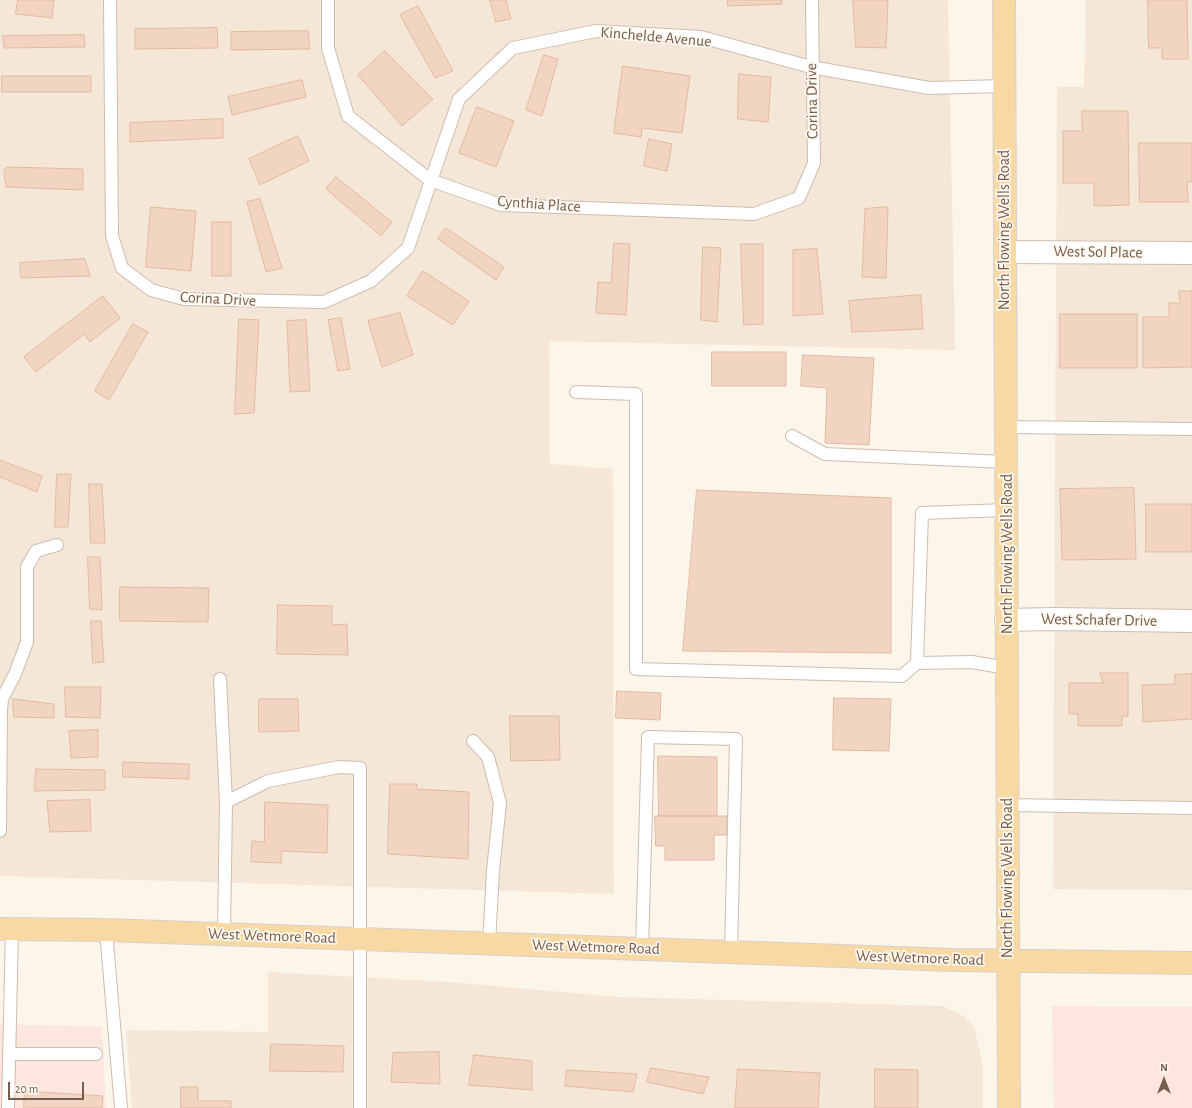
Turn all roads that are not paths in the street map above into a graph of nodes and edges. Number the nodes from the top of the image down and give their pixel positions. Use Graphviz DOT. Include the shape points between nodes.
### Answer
graph roads {
  1 [pos="110,0"];
  2 [pos="328,0"];
  3 [pos="812,0"];
  4 [pos="1004,0"];
  5 [pos="811,67"];
  6 [pos="1003,86"];
  7 [pos="430,180"];
  8 [pos="799,198"];
  9 [pos="1005,252"];
  10 [pos="1192,253"];
  11 [pos="576,392"];
  12 [pos="1005,428"];
  13 [pos="1192,429"];
  14 [pos="792,436"];
  15 [pos="1006,462"];
  16 [pos="1006,510"];
  17 [pos="57,545"];
  18 [pos="1006,620"];
  19 [pos="1192,621"];
  20 [pos="917,663"];
  21 [pos="1008,668"];
  22 [pos="220,679"];
  23 [pos="1,710"];
  24 [pos="473,741"];
  25 [pos="226,802"];
  26 [pos="1008,804"];
  27 [pos="1192,808"];
  28 [pos="0,831"];
  29 [pos="6,928"];
  30 [pos="106,930"];
  31 [pos="224,934"];
  32 [pos="360,939"];
  33 [pos="489,944"];
  34 [pos="642,949"];
  35 [pos="731,952"];
  36 [pos="1007,961"];
  37 [pos="1192,963"];
  38 [pos="9,1054"];
  39 [pos="96,1054"];
  40 [pos="8,1108"];
  41 [pos="121,1108"];
  42 [pos="360,1108"];
  43 [pos="1009,1108"];
  1 -- 7 [label="lane, Corina Drive" via="112,236 122,268 151,290 184,299 324,302 371,281 408,248"];
  2 -- 7 [label="lane, Cynthia Place" via="328,48 348,116"];
  3 -- 5 [label="lane, Corina Drive"];
  4 -- 6 [label="main road, North Flowing Wells Road"];
  5 -- 6 [label="lane, Kinchelde Avenue" via="929,88"];
  5 -- 7 [label="lane, Kinchelde Avenue" via="701,37 596,31 513,48 459,99"];
  5 -- 8 [label="lane, Corina Drive" via="814,163"];
  6 -- 9 [label="main road, North Flowing Wells Road"];
  7 -- 8 [label="lane, Cynthia Place" via="501,205 754,214"];
  9 -- 10 [label="street, West Sol Place"];
  9 -- 12 [label="main road, North Flowing Wells Road"];
  11 -- 20 [label="lane" via="636,394 636,669 902,676"];
  12 -- 13 [label="lane"];
  12 -- 15 [label="main road, North Flowing Wells Road"];
  14 -- 15 [label="lane" via="825,454"];
  15 -- 16 [label="main road, North Flowing Wells Road"];
  16 -- 18 [label="main road, North Flowing Wells Road"];
  16 -- 20 [label="lane" via="922,512"];
  17 -- 23 [label="lane" via="36,551 27,567 27,642 15,674 2,698"];
  18 -- 19 [label="street, West Schafer Drive" via="1054,618"];
  18 -- 21 [label="main road, North Flowing Wells Road"];
  20 -- 21 [label="lane" via="972,662"];
  21 -- 26 [label="main road, North Flowing Wells Road"];
  22 -- 25 [label="lane"];
  23 -- 28 [label="lane"];
  24 -- 33 [label="lane" via="488,757 500,803 492,871"];
  25 -- 31 [label="lane"];
  25 -- 32 [label="lane" via="268,782 339,767 360,768"];
  26 -- 27 [label="lane"];
  26 -- 36 [label="main road, North Flowing Wells Road"];
  29 -- 30 [label="main road, West Wetmore Road"];
  29 -- 38 [label="lane"];
  30 -- 31 [label="main road, West Wetmore Road"];
  30 -- 41 [label="lane"];
  31 -- 32 [label="main road, West Wetmore Road"];
  32 -- 33 [label="main road, West Wetmore Road"];
  32 -- 42 [label="lane"];
  33 -- 34 [label="main road, West Wetmore Road"];
  34 -- 35 [label="main road, West Wetmore Road"];
  34 -- 35 [label="lane" via="648,738 736,739"];
  35 -- 36 [label="main road, West Wetmore Road"];
  36 -- 37 [label="main road, West Wetmore Road"];
  36 -- 43 [label="main road, North Flowing Wells Road"];
  38 -- 39 [label="lane"];
  38 -- 40 [label="lane"];
}
